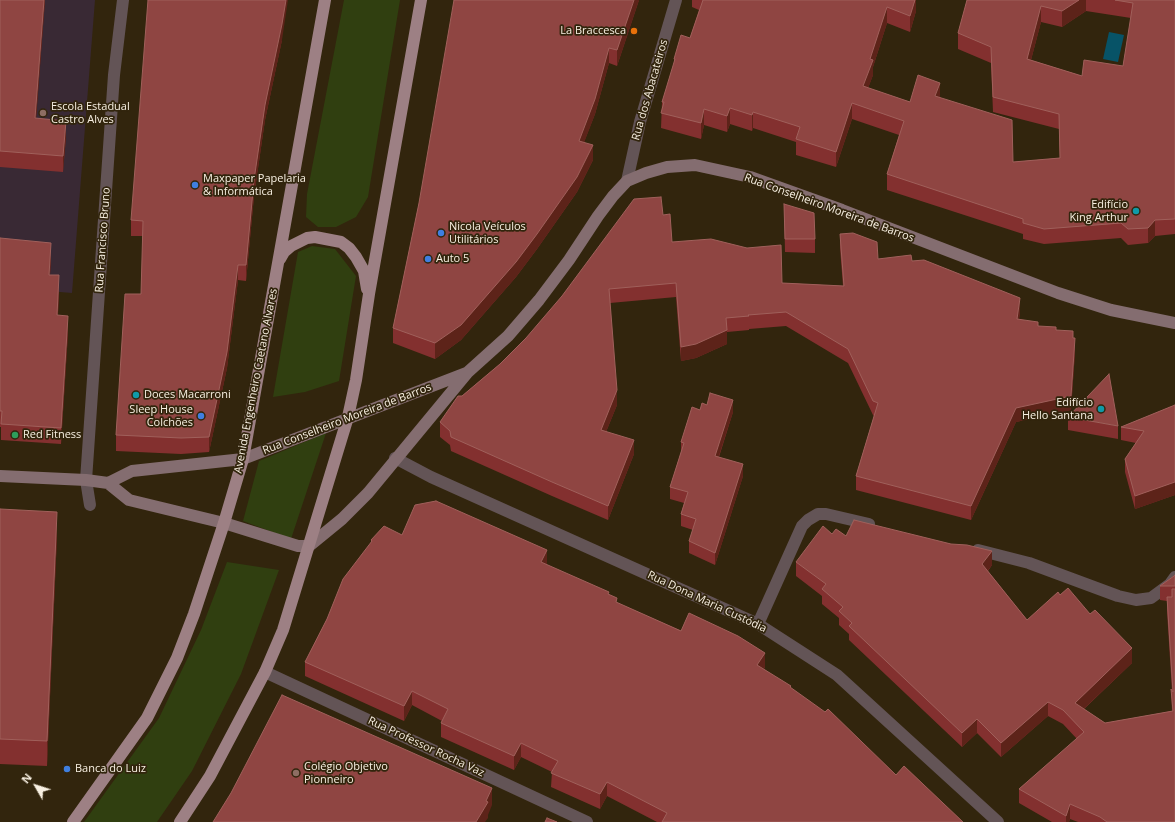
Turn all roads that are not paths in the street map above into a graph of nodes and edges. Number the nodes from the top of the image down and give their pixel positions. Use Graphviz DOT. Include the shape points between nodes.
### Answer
graph roads {
  1 [pos="123,0"];
  2 [pos="325,0"];
  3 [pos="421,0"];
  4 [pos="676,0"];
  5 [pos="627,181"];
  6 [pos="279,260"];
  7 [pos="369,294"];
  8 [pos="1175,322"];
  9 [pos="468,372"];
  10 [pos="348,418"];
  11 [pos="395,458"];
  12 [pos="243,459"];
  13 [pos="0,476"];
  14 [pos="86,480"];
  15 [pos="108,483"];
  16 [pos="90,505"];
  17 [pos="224,523"];
  18 [pos="880,527"];
  19 [pos="309,546"];
  20 [pos="970,548"];
  21 [pos="1175,577"];
  22 [pos="758,624"];
  23 [pos="265,672"];
  24 [pos="72,822"];
  25 [pos="180,822"];
  26 [pos="586,822"];
  27 [pos="998,822"];
  1 -- 14 [label="street, Rua Francisco Bruno" via="114,82"];
  2 -- 6 [label="main road, Avenida Engenheiro Caetano Alvares"];
  3 -- 7 [label="main road"];
  4 -- 5 [label="street, Rua dos Abacateiros" via="640,122"];
  5 -- 8 [label="main road, Rua Conselheiro Moreira de Barros" via="667,167 695,165 750,178 842,210 1058,293 1111,310"];
  5 -- 9 [label="main road, Rua Conselheiro Moreira de Barros" via="598,216 540,300 508,336"];
  6 -- 7 [label="main road" via="291,246 307,238 315,236 341,242 349,248 364,271"];
  6 -- 12 [label="main road, Avenida Engenheiro Caetano Alvares"];
  7 -- 10 [label="main road"];
  9 -- 10 [label="main road, Rua Conselheiro Moreira de Barros"];
  9 -- 11 [label="main road, Rua Conselheiro Moreira de Barros"];
  10 -- 12 [label="main road, Rua Conselheiro Moreira de Barros"];
  10 -- 19 [label="main road"];
  11 -- 19 [label="main road, Rua Conselheiro Moreira de Barros" via="368,493"];
  11 -- 22 [label="street, Rua Dona Maria Custódia" via="438,480"];
  12 -- 15 [label="main road, Rua Conselheiro Moreira de Barros" via="132,471"];
  12 -- 17 [label="main road, Avenida Engenheiro Caetano Alvares"];
  13 -- 14 [label="main road"];
  14 -- 15 [label="main road"];
  14 -- 16 [label="street, Rua Francisco Bruno"];
  15 -- 17 [label="main road" via="129,500"];
  17 -- 19 [label="main road" via="298,546"];
  17 -- 24 [label="main road, Avenida Engenheiro Caetano Alvares" via="177,658 147,718"];
  18 -- 22 [label="street" via="826,514 818,514 808,520 802,526"];
  19 -- 23 [label="main road" via="283,630"];
  20 -- 21 [label="street" via="1029,563 1118,596 1136,600 1151,598"];
  22 -- 27 [label="street, Rua Dona Maria Custódia" via="837,675"];
  23 -- 25 [label="main road" via="210,776"];
  23 -- 26 [label="street, Rua Professor Rocha Vaz"];
}
